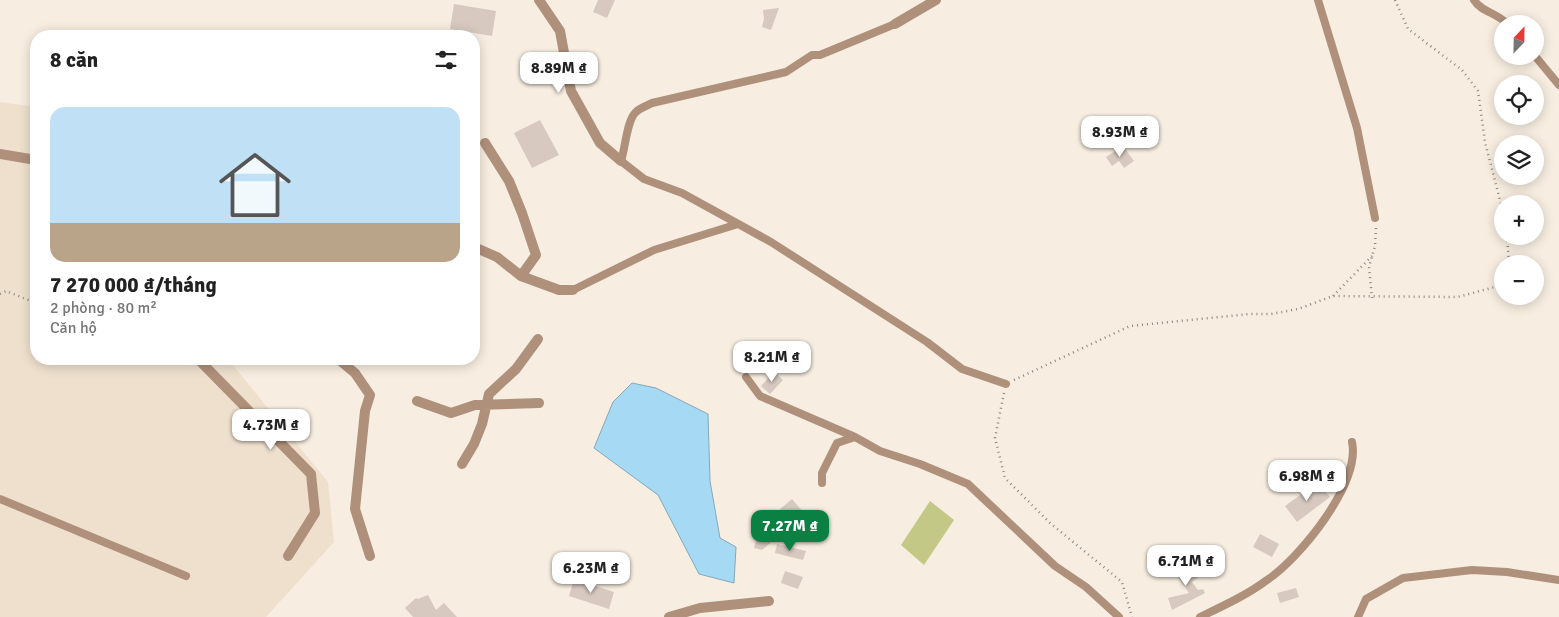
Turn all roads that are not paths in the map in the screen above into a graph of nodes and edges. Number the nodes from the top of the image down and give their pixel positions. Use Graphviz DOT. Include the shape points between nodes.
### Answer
graph roads {
  1 [pos="539,0"];
  2 [pos="936,0"];
  3 [pos="1318,0"];
  4 [pos="1474,0"];
  5 [pos="1497,15"];
  6 [pos="894,24"];
  7 [pos="1542,65"];
  8 [pos="1559,85"];
  9 [pos="485,143"];
  10 [pos="0,154"];
  11 [pos="30,159"];
  12 [pos="621,161"];
  13 [pos="1375,218"];
  14 [pos="738,224"];
  15 [pos="480,250"];
  16 [pos="521,276"];
  17 [pos="574,290"];
  18 [pos="538,339"];
  19 [pos="204,365"];
  20 [pos="345,365"];
  21 [pos="746,377"];
  22 [pos="1006,384"];
  23 [pos="417,400"];
  24 [pos="539,403"];
  25 [pos="486,405"];
  26 [pos="855,437"];
  27 [pos="1352,442"];
  28 [pos="462,464"];
  29 [pos="822,483"];
  30 [pos="0,499"];
  31 [pos="288,556"];
  32 [pos="370,556"];
  33 [pos="186,576"];
  34 [pos="1559,580"];
  35 [pos="770,601"];
  36 [pos="668,617"];
  37 [pos="1119,617"];
  38 [pos="1200,617"];
  39 [pos="1358,617"];
  1 -- 12 [label="street" via="560,31 571,91 600,142"];
  2 -- 6 [label="street"];
  3 -- 13 [label="lane" via="1356,128"];
  4 -- 5 [label="lane" via="1477,5"];
  6 -- 12 [label="lane" via="820,55 812,55 786,72 652,103 634,113 627,127"];
  7 -- 8 [label="lane"];
  9 -- 16 [label="street" via="508,181 536,255"];
  10 -- 11 [label="street"];
  12 -- 14 [label="lane" via="644,178 682,193"];
  14 -- 17 [label="lane" via="654,250"];
  14 -- 22 [label="lane" via="927,342 962,369"];
  15 -- 16 [label="street" via="497,257"];
  16 -- 17 [label="street" via="559,290"];
  18 -- 25 [label="street" via="516,369 489,394"];
  19 -- 31 [label="street" via="311,474 315,513"];
  20 -- 32 [label="street" via="370,395 365,411 355,509"];
  21 -- 26 [label="lane" via="760,396"];
  23 -- 25 [label="street" via="451,413"];
  24 -- 25 [label="street"];
  25 -- 28 [label="street" via="474,444"];
  26 -- 29 [label="lane" via="837,444 822,473"];
  26 -- 37 [label="lane" via="880,451 968,484 1055,566 1086,587"];
  27 -- 38 [label="lane" via="1354,454 1347,481 1326,518 1301,547 1269,579"];
  30 -- 33 [label="lane"];
  34 -- 39 [label="lane" via="1472,570 1403,578 1366,599"];
  35 -- 36 [label="street" via="700,608"];
}
